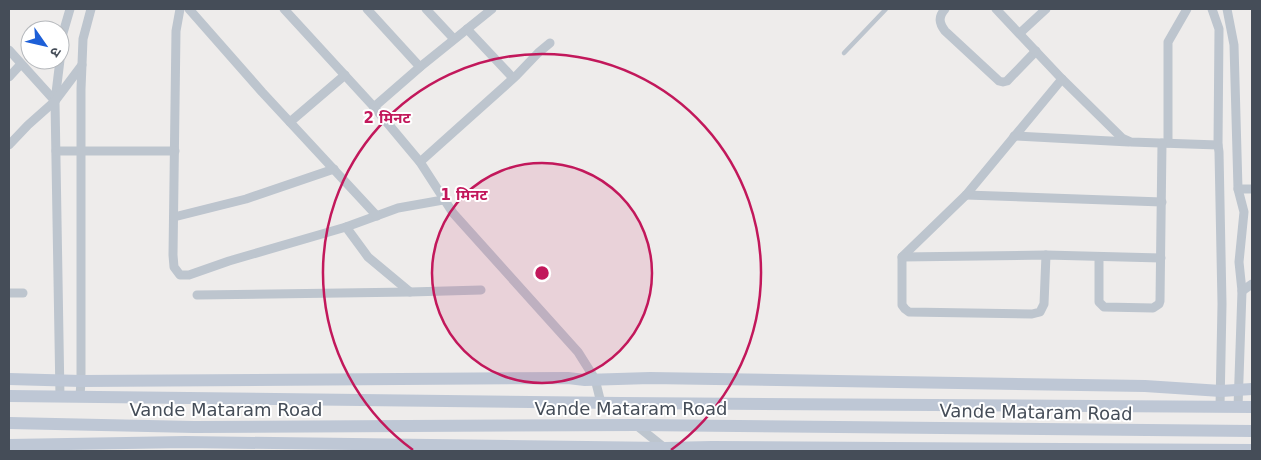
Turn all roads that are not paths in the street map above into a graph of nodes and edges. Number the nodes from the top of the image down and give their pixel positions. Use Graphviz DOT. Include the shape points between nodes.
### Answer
graph roads {
  1 [pos="91,9"];
  2 [pos="180,9"];
  3 [pos="189,9"];
  4 [pos="284,9"];
  5 [pos="367,9"];
  6 [pos="426,9"];
  7 [pos="492,9"];
  8 [pos="886,9"];
  9 [pos="945,9"];
  10 [pos="996,9"];
  11 [pos="1046,9"];
  12 [pos="1188,9"];
  13 [pos="1212,9"];
  14 [pos="1227,9"];
  15 [pos="467,29"];
  16 [pos="1020,33"];
  17 [pos="454,40"];
  18 [pos="550,43"];
  19 [pos="9,50"];
  20 [pos="1036,51"];
  21 [pos="844,53"];
  22 [pos="20,63"];
  23 [pos="82,64"];
  24 [pos="20,65"];
  25 [pos="420,67"];
  26 [pos="27,70"];
  27 [pos="59,70"];
  28 [pos="345,75"];
  29 [pos="9,77"];
  30 [pos="513,78"];
  31 [pos="1062,79"];
  32 [pos="55,101"];
  33 [pos="374,107"];
  34 [pos="290,122"];
  35 [pos="1014,136"];
  36 [pos="1131,142"];
  37 [pos="1165,143"];
  38 [pos="9,145"];
  39 [pos="1218,145"];
  40 [pos="81,150"];
  41 [pos="175,150"];
  42 [pos="56,151"];
  43 [pos="420,162"];
  44 [pos="334,170"];
  45 [pos="1238,188"];
  46 [pos="1252,189"];
  47 [pos="966,195"];
  48 [pos="443,200"];
  49 [pos="1162,202"];
  50 [pos="174,216"];
  51 [pos="378,216"];
  52 [pos="346,227"];
  53 [pos="1046,255"];
  54 [pos="902,257"];
  55 [pos="1099,257"];
  56 [pos="1161,258"];
  57 [pos="1252,284"];
  58 [pos="481,290"];
  59 [pos="1242,291"];
  60 [pos="410,292"];
  61 [pos="9,293"];
  62 [pos="23,293"];
  63 [pos="197,295"];
  64 [pos="9,379"];
  65 [pos="596,379"];
  66 [pos="59,381"];
  67 [pos="81,381"];
  68 [pos="1252,389"];
  69 [pos="1238,390"];
  70 [pos="1221,391"];
  71 [pos="9,396"];
  72 [pos="80,396"];
  73 [pos="60,397"];
  74 [pos="601,403"];
  75 [pos="1220,407"];
  76 [pos="1238,407"];
  77 [pos="1252,407"];
  78 [pos="9,423"];
  79 [pos="636,425"];
  80 [pos="293,428"];
  81 [pos="1252,431"];
  82 [pos="9,444"];
  83 [pos="292,447"];
  84 [pos="316,448"];
  85 [pos="666,450"];
  86 [pos="1001,450"];
  87 [pos="1252,450"];
  1 -- 23 [label="street" via="83,39"];
  2 -- 41 [label="street" via="176,31"];
  3 -- 34 [label="street"];
  4 -- 28 [label="street"];
  5 -- 25 [label="street"];
  6 -- 17 [label="street"];
  7 -- 15 [label="street"];
  8 -- 21 [label="lane"];
  9 -- 20 [label="street" via="940,19 945,31 999,81 1007,81"];
  10 -- 16 [label="street"];
  11 -- 16 [label="street"];
  12 -- 37 [label="street" via="1168,42"];
  13 -- 39 [label="street" via="1219,29"];
  14 -- 45 [label="street" via="1234,46"];
  15 -- 17 [label="street"];
  15 -- 30 [label="street"];
  16 -- 20 [label="street"];
  17 -- 25 [label="street"];
  18 -- 30 [label="street"];
  19 -- 22 [label="street"];
  20 -- 31 [label="street"];
  23 -- 32 [label="street"];
  23 -- 40 [label="street"];
  24 -- 29 [label="street"];
  25 -- 33 [label="street"];
  26 -- 32 [label="street"];
  27 -- 32 [label="street"];
  28 -- 33 [label="street"];
  28 -- 34 [label="street"];
  30 -- 43 [label="street"];
  31 -- 35 [label="street"];
  31 -- 36 [label="street" via="1122,138"];
  32 -- 38 [label="street"];
  32 -- 42 [label="street"];
  33 -- 43 [label="street"];
  34 -- 44 [label="street"];
  35 -- 36 [label="street"];
  35 -- 47 [label="street"];
  36 -- 37 [label="street"];
  37 -- 39 [label="street"];
  37 -- 49 [label="street"];
  39 -- 70 [label="street"];
  40 -- 41 [label="street"];
  40 -- 42 [label="street"];
  40 -- 67 [label="street"];
  41 -- 50 [label="street"];
  42 -- 66 [label="street"];
  43 -- 48 [label="street"];
  44 -- 50 [label="street" via="246,199"];
  44 -- 51 [label="street"];
  45 -- 46 [label="street"];
  45 -- 59 [label="street" via="1244,212 1239,262"];
  47 -- 49 [label="street"];
  47 -- 54 [label="street"];
  48 -- 51 [label="street" via="398,208"];
  48 -- 65 [label="street" via="578,352"];
  49 -- 56 [label="street"];
  50 -- 52 [label="street" via="174,267 180,275"];
  51 -- 52 [label="street"];
  52 -- 60 [label="street" via="368,257"];
  53 -- 54 [label="street"];
  53 -- 54 [label="street" via="1044,304 1040,312 1032,314 910,312 902,305"];
  53 -- 55 [label="street"];
  55 -- 56 [label="street"];
  55 -- 56 [label="street" via="1099,302 1106,308 1156,306 1160,300"];
  57 -- 59 [label="street"];
  58 -- 60 [label="street"];
  59 -- 69 [label="street"];
  60 -- 63 [label="street"];
  61 -- 62 [label="street"];
  64 -- 66 [label="street"];
  65 -- 67 [label="street"];
  65 -- 70 [label="street" via="1145,386"];
  65 -- 74 [label="street"];
  66 -- 67 [label="street"];
  66 -- 73 [label="street"];
  67 -- 72 [label="street"];
  68 -- 69 [label="street"];
  69 -- 70 [label="street"];
  69 -- 76 [label="street"];
  70 -- 75 [label="street"];
  71 -- 73 [label="street, Vande Mataram Road"];
  72 -- 73 [label="street, Vande Mataram Road"];
  72 -- 74 [label="street, Vande Mataram Road"];
  74 -- 75 [label="street, Vande Mataram Road"];
  75 -- 76 [label="street, Vande Mataram Road"];
  76 -- 77 [label="street, Vande Mataram Road"];
  78 -- 80 [label="street, Vande Mataram Road"];
  79 -- 80 [label="street, Vande Mataram Road"];
  79 -- 81 [label="street, Vande Mataram Road"];
  79 -- 85 [label="street"];
  80 -- 83 [label="street"];
  82 -- 83 [label="street" via="185,442"];
  83 -- 84 [label="street"];
  84 -- 85 [label="street"];
  85 -- 86 [label="street" via="722,447"];
  86 -- 87 [label="street"];
}
